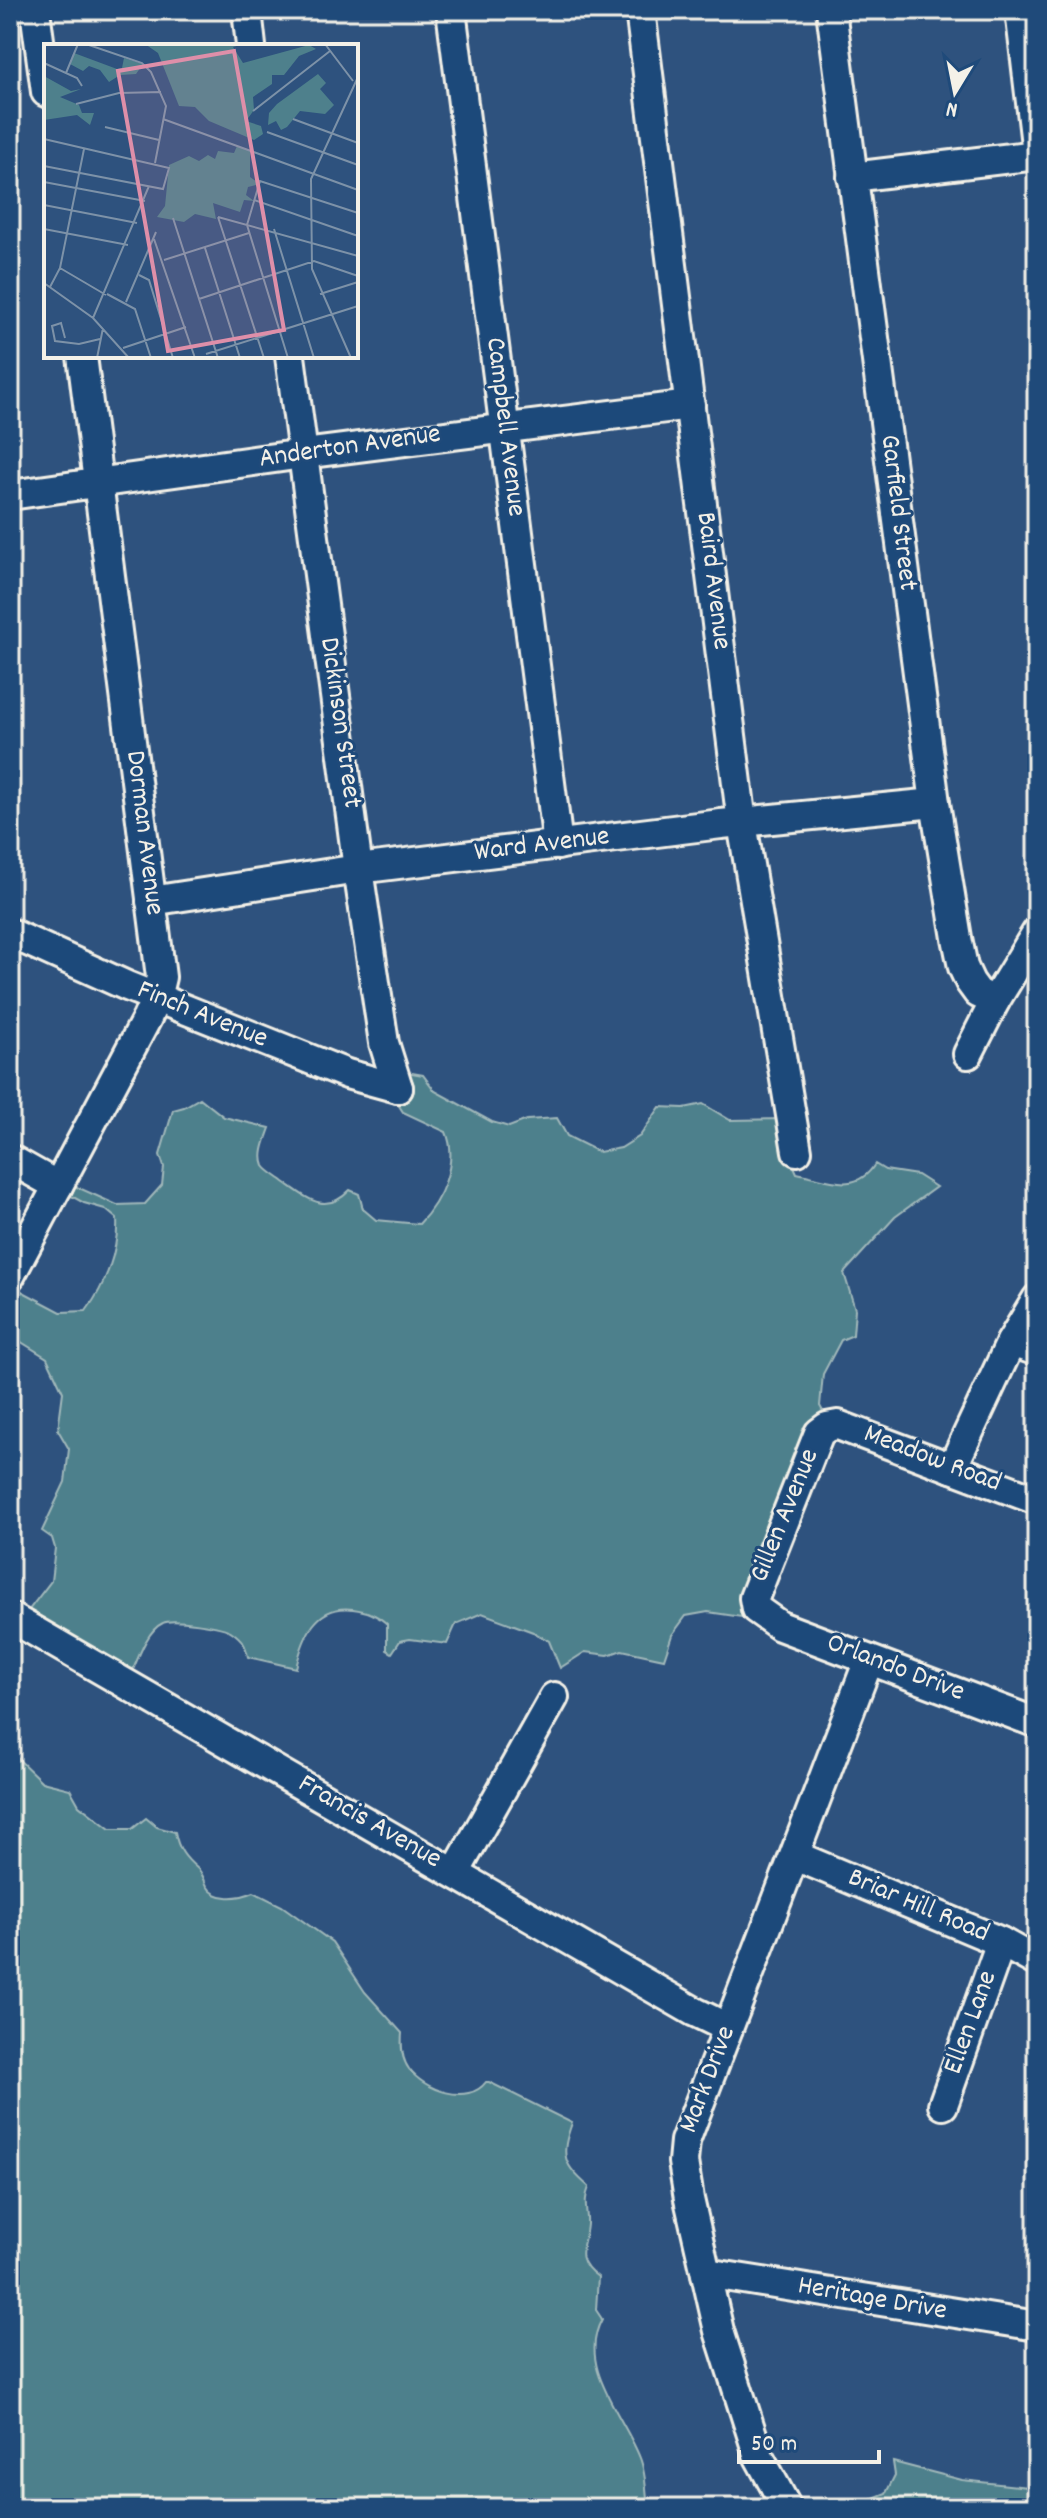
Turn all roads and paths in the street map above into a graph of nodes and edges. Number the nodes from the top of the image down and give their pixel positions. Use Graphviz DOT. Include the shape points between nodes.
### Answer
graph roads {
  1 [pos="35,10"];
  2 [pos="247,10"];
  3 [pos="451,10"];
  4 [pos="640,10"];
  5 [pos="831,10"];
  6 [pos="1020,10"];
  7 [pos="251,44"];
  8 [pos="44,77"];
  9 [pos="1037,154"];
  10 [pos="852,177"];
  11 [pos="82,358"];
  12 [pos="290,358"];
  13 [pos="690,405"];
  14 [pos="504,427"];
  15 [pos="303,454"];
  16 [pos="99,483"];
  17 [pos="10,495"];
  18 [pos="935,803"];
  19 [pos="742,823"];
  20 [pos="558,845"];
  21 [pos="358,869"];
  22 [pos="151,901"];
  23 [pos="1037,932"];
  24 [pos="10,933"];
  25 [pos="156,998"];
  26 [pos="995,1001"];
  27 [pos="968,1054"];
  28 [pos="398,1088"];
  29 [pos="797,1151"];
  30 [pos="10,1159"];
  31 [pos="58,1186"];
  32 [pos="10,1276"];
  33 [pos="1037,1299"];
  34 [pos="1024,1347"];
  35 [pos="827,1427"];
  36 [pos="952,1468"];
  37 [pos="1037,1500"];
  38 [pos="756,1609"];
  39 [pos="10,1617"];
  40 [pos="869,1660"];
  41 [pos="554,1697"];
  42 [pos="1037,1723"];
  43 [pos="796,1856"];
  44 [pos="455,1873"];
  45 [pos="1001,1942"];
  46 [pos="1037,1962"];
  47 [pos="728,2028"];
  48 [pos="943,2105"];
  49 [pos="706,2273"];
  50 [pos="1037,2326"];
  51 [pos="787,2508"];
  1 -- 8 [label="street"];
  2 -- 7 [label="street"];
  3 -- 14 [label="street, Campbell Avenue"];
  4 -- 13 [label="street, Baird Avenue"];
  5 -- 10 [label="street, Garfield Street"];
  6 -- 9 [label="street"];
  9 -- 10 [label="street"];
  10 -- 18 [label="street, Garfield Street"];
  11 -- 16 [label="street, Dorman Avenue"];
  12 -- 15 [label="street, Dickinson Street"];
  13 -- 14 [label="street, Anderton Avenue"];
  13 -- 19 [label="street, Baird Avenue"];
  14 -- 15 [label="street, Anderton Avenue"];
  14 -- 20 [label="street, Campbell Avenue"];
  15 -- 16 [label="street, Anderton Avenue"];
  15 -- 21 [label="street, Dickinson Street"];
  16 -- 17 [label="street, Anderton Avenue"];
  16 -- 22 [label="street, Dorman Avenue"];
  18 -- 19 [label="street, Ward Avenue"];
  18 -- 26 [label="street, Garfield Street" via="963,967 978,993"];
  19 -- 20 [label="street, Ward Avenue"];
  19 -- 29 [label="street, Baird Avenue"];
  20 -- 21 [label="street, Ward Avenue"];
  21 -- 22 [label="street, Ward Avenue"];
  21 -- 28 [label="street, Dickinson Street" via="384,1043"];
  22 -- 25 [label="street, Dorman Avenue" via="161,977"];
  23 -- 26 [label="street"];
  24 -- 25 [label="street, Finch Avenue"];
  25 -- 28 [label="street, Finch Avenue" via="347,1074"];
  25 -- 31 [label="street, Dorman Avenue"];
  26 -- 27 [label="street"];
  30 -- 31 [label="street"];
  31 -- 32 [label="street, Dorman Avenue"];
  33 -- 34 [label="street"];
  34 -- 36 [label="street"];
  35 -- 36 [label="street, Meadow Road" via="838,1425"];
  35 -- 38 [label="street, Gillen Avenue" via="819,1433 754,1598"];
  36 -- 37 [label="street, Meadow Road"];
  38 -- 40 [label="street, Orlando Drive" via="780,1626"];
  39 -- 44 [label="street, Francis Avenue"];
  40 -- 42 [label="street, Orlando Drive"];
  40 -- 43 [label="street, Mark Drive"];
  41 -- 44 [label="street"];
  43 -- 45 [label="street, Briar Hill Road"];
  43 -- 47 [label="street, Mark Drive"];
  44 -- 47 [label="street, Francis Avenue"];
  45 -- 46 [label="street, Briar Hill Road"];
  45 -- 48 [label="street, Ellen Lane"];
  47 -- 49 [label="street, Mark Drive" via="685,2141 683,2162"];
  49 -- 50 [label="street, Heritage Drive"];
  49 -- 51 [label="street, Mark Drive" via="759,2457"];
}
